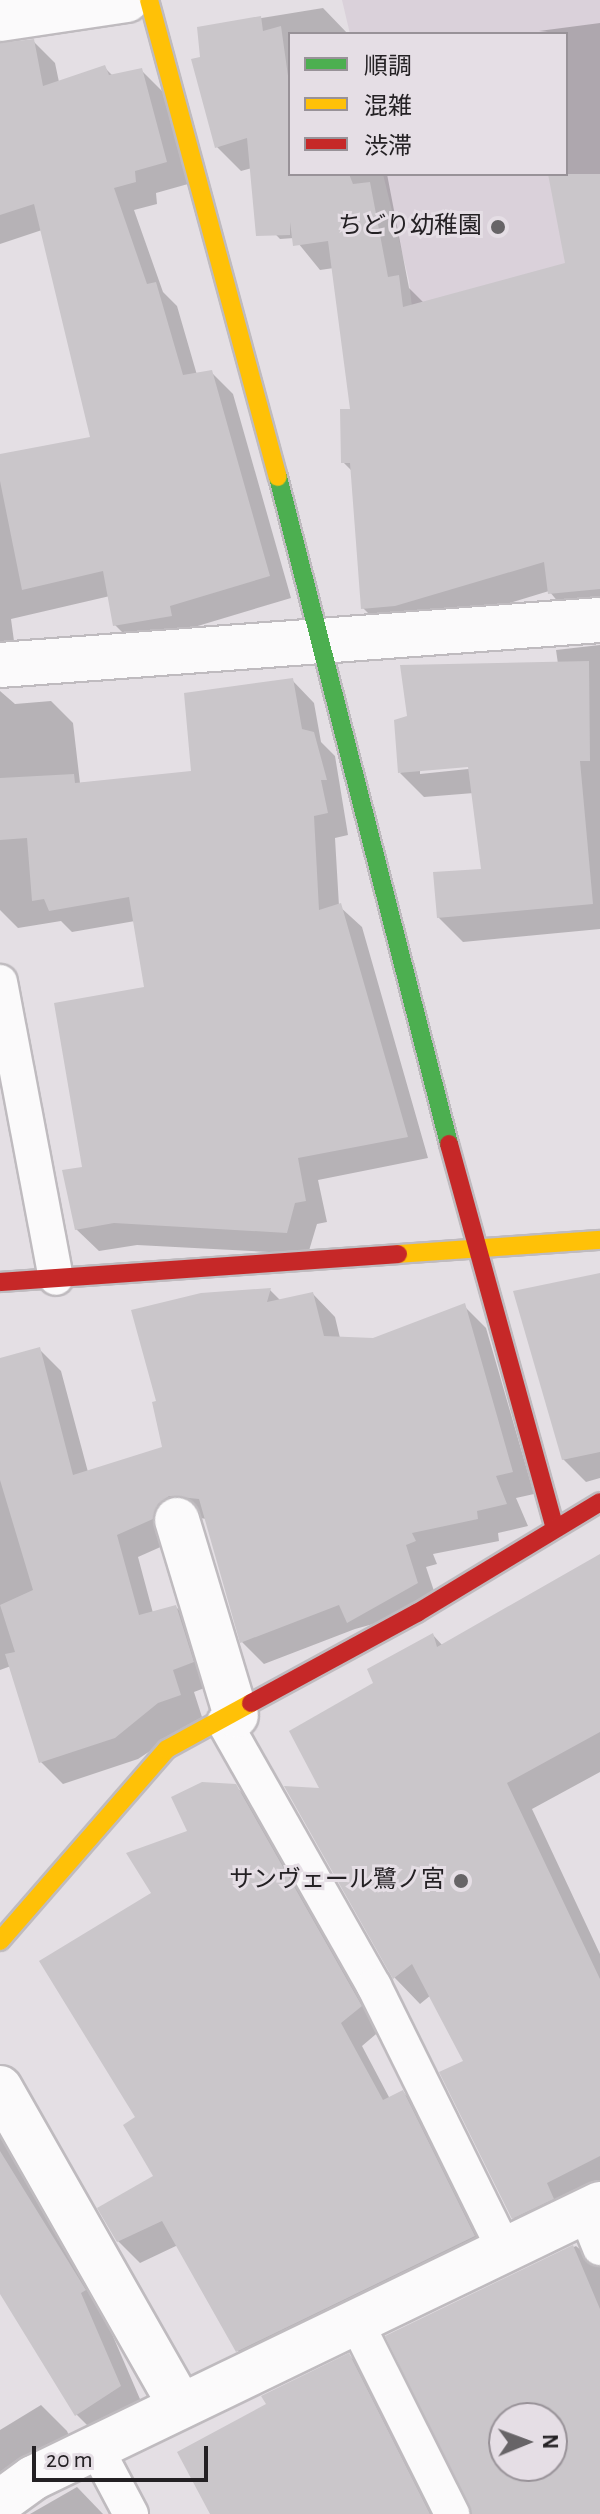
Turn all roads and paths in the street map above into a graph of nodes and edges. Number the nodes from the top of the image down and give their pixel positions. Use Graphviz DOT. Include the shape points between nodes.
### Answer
graph roads {
  1 [pos="127,0"];
  2 [pos="149,0"];
  3 [pos="0,19"];
  4 [pos="600,620"];
  5 [pos="323,641"];
  6 [pos="0,665"];
  7 [pos="0,982"];
  8 [pos="600,1240"];
  9 [pos="475,1249"];
  10 [pos="56,1278"];
  11 [pos="0,1282"];
  12 [pos="600,1502"];
  13 [pos="177,1520"];
  14 [pos="555,1528"];
  15 [pos="230,1718"];
  16 [pos="0,1941"];
  17 [pos="0,2088"];
  18 [pos="595,2221"];
  19 [pos="505,2251"];
  20 [pos="356,2322"];
  21 [pos="181,2406"];
  22 [pos="96,2448"];
  23 [pos="0,2502"];
  24 [pos="131,2514"];
  25 [pos="452,2514"];
  1 -- 3 [label="street"];
  2 -- 5 [label="street"];
  4 -- 5 [label="street"];
  5 -- 6 [label="street"];
  5 -- 9 [label="street"];
  7 -- 10 [label="lane"];
  8 -- 9 [label="street"];
  9 -- 10 [label="street"];
  9 -- 14 [label="street"];
  10 -- 11 [label="street"];
  12 -- 14 [label="street"];
  13 -- 15 [label="street"];
  14 -- 15 [label="street"];
  15 -- 16 [label="street" via="167,1749"];
  15 -- 19 [label="lane" via="374,1986"];
  17 -- 21 [label="street"];
  18 -- 19 [label="street"];
  19 -- 20 [label="street"];
  20 -- 21 [label="street"];
  20 -- 25 [label="lane"];
  21 -- 22 [label="street"];
  22 -- 23 [label="street" via="33,2478"];
  22 -- 24 [label="lane"];
}
